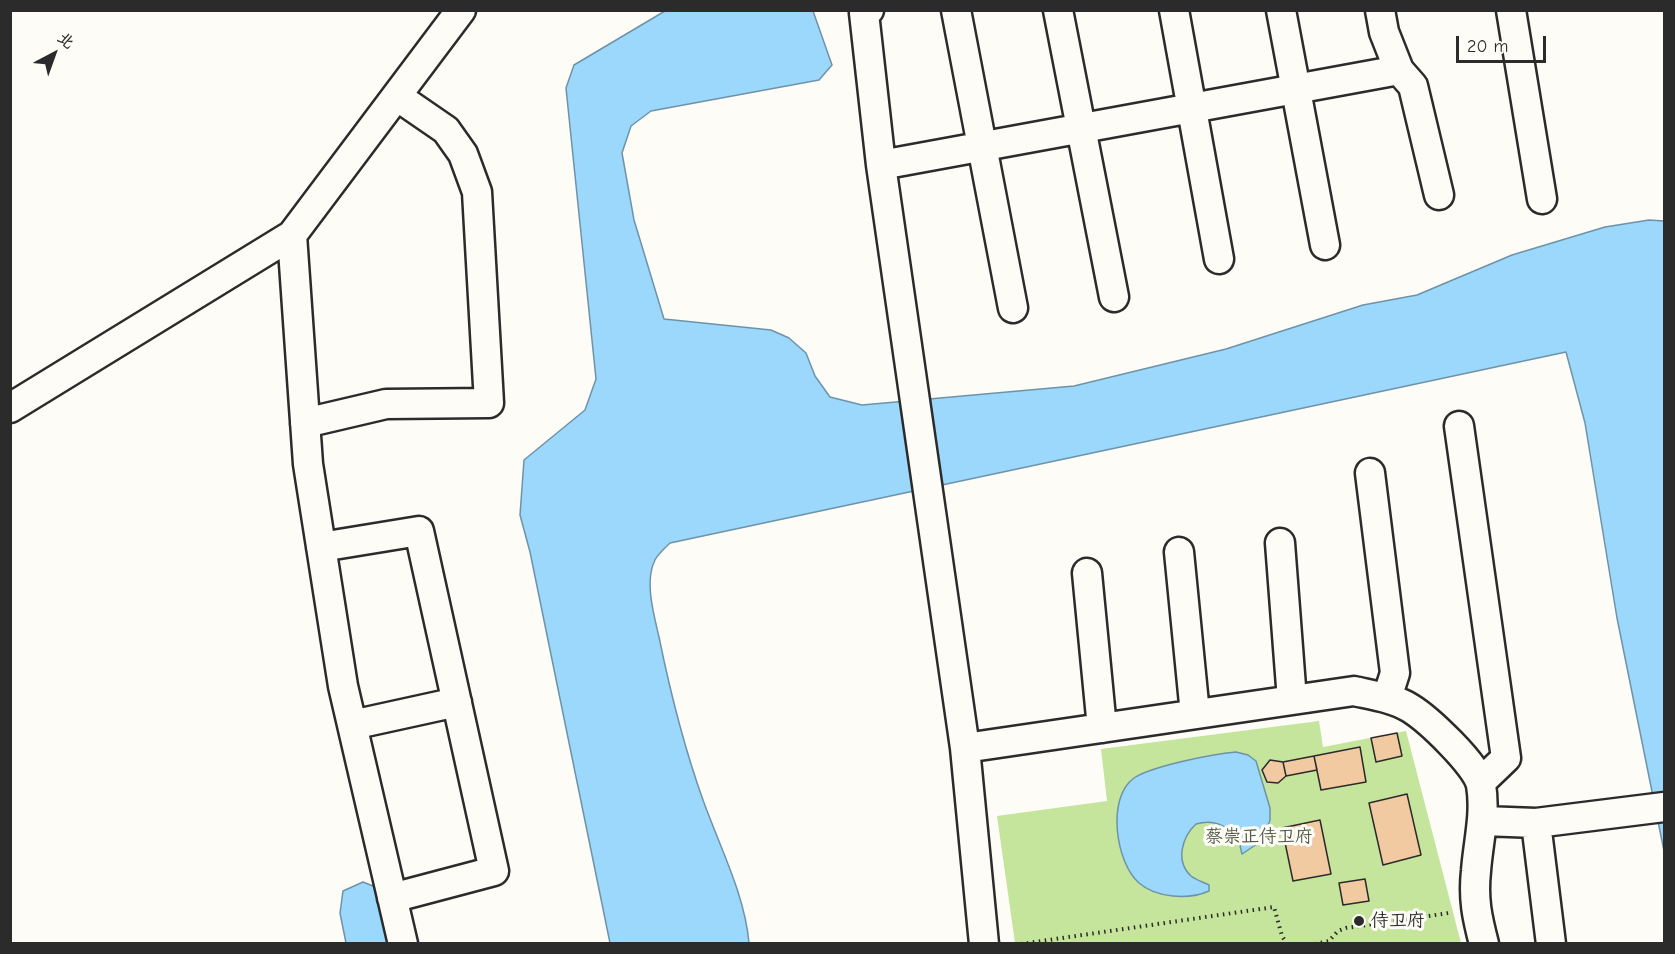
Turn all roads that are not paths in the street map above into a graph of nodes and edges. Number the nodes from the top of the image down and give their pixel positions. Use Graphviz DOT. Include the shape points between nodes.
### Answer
graph roads {
  1 [pos="461,10"];
  2 [pos="869,10"];
  3 [pos="956,10"];
  4 [pos="1058,10"];
  5 [pos="1174,10"];
  6 [pos="1281,10"];
  7 [pos="1380,10"];
  8 [pos="1510,10"];
  9 [pos="1399,70"];
  10 [pos="1296,89"];
  11 [pos="398,96"];
  12 [pos="1191,108"];
  13 [pos="1081,128"];
  14 [pos="982,147"];
  15 [pos="881,165"];
  16 [pos="1439,195"];
  17 [pos="1542,199"];
  18 [pos="292,235"];
  19 [pos="1325,245"];
  20 [pos="1219,259"];
  21 [pos="1114,297"];
  22 [pos="1013,308"];
  23 [pos="10,408"];
  24 [pos="305,423"];
  25 [pos="1458,426"];
  26 [pos="1370,473"];
  27 [pos="1280,543"];
  28 [pos="321,547"];
  29 [pos="1179,552"];
  30 [pos="1087,573"];
  31 [pos="1387,698"];
  32 [pos="1292,700"];
  33 [pos="457,702"];
  34 [pos="1195,714"];
  35 [pos="352,725"];
  36 [pos="1102,728"];
  37 [pos="965,748"];
  38 [pos="1481,782"];
  39 [pos="1665,807"];
  40 [pos="1482,821"];
  41 [pos="1536,823"];
  42 [pos="392,898"];
  43 [pos="403,944"];
  44 [pos="984,944"];
  45 [pos="1484,944"];
  46 [pos="1551,944"];
  1 -- 11 [label="street"];
  2 -- 15 [label="street" via="864,13"];
  3 -- 14 [label="street"];
  4 -- 13 [label="street"];
  5 -- 12 [label="street"];
  6 -- 10 [label="street"];
  7 -- 9 [label="street"];
  8 -- 17 [label="street"];
  9 -- 10 [label="street"];
  9 -- 16 [label="street" via="1413,86"];
  10 -- 12 [label="street"];
  10 -- 19 [label="street"];
  11 -- 18 [label="street"];
  11 -- 24 [label="street" via="446,130 464,154 477,192 489,403 386,404"];
  12 -- 13 [label="street"];
  12 -- 20 [label="street"];
  13 -- 14 [label="street"];
  13 -- 21 [label="street"];
  14 -- 15 [label="street"];
  14 -- 22 [label="street"];
  15 -- 37 [label="street"];
  18 -- 23 [label="street"];
  18 -- 24 [label="street"];
  24 -- 28 [label="street"];
  25 -- 38 [label="street" via="1506,758"];
  26 -- 31 [label="street" via="1395,673"];
  27 -- 32 [label="street"];
  28 -- 33 [label="street" via="419,531"];
  28 -- 35 [label="street"];
  29 -- 34 [label="street"];
  30 -- 36 [label="street"];
  31 -- 32 [label="street" via="1353,691"];
  31 -- 38 [label="street" via="1410,708 1434,727 1462,754"];
  32 -- 34 [label="street"];
  33 -- 35 [label="street"];
  33 -- 42 [label="street" via="494,871"];
  34 -- 36 [label="street"];
  35 -- 42 [label="street"];
  36 -- 37 [label="street"];
  37 -- 44 [label="street"];
  38 -- 40 [label="street"];
  39 -- 41 [label="street"];
  40 -- 41 [label="street"];
  40 -- 45 [label="street" via="1475,909"];
  41 -- 46 [label="street"];
  42 -- 43 [label="street"];
}
